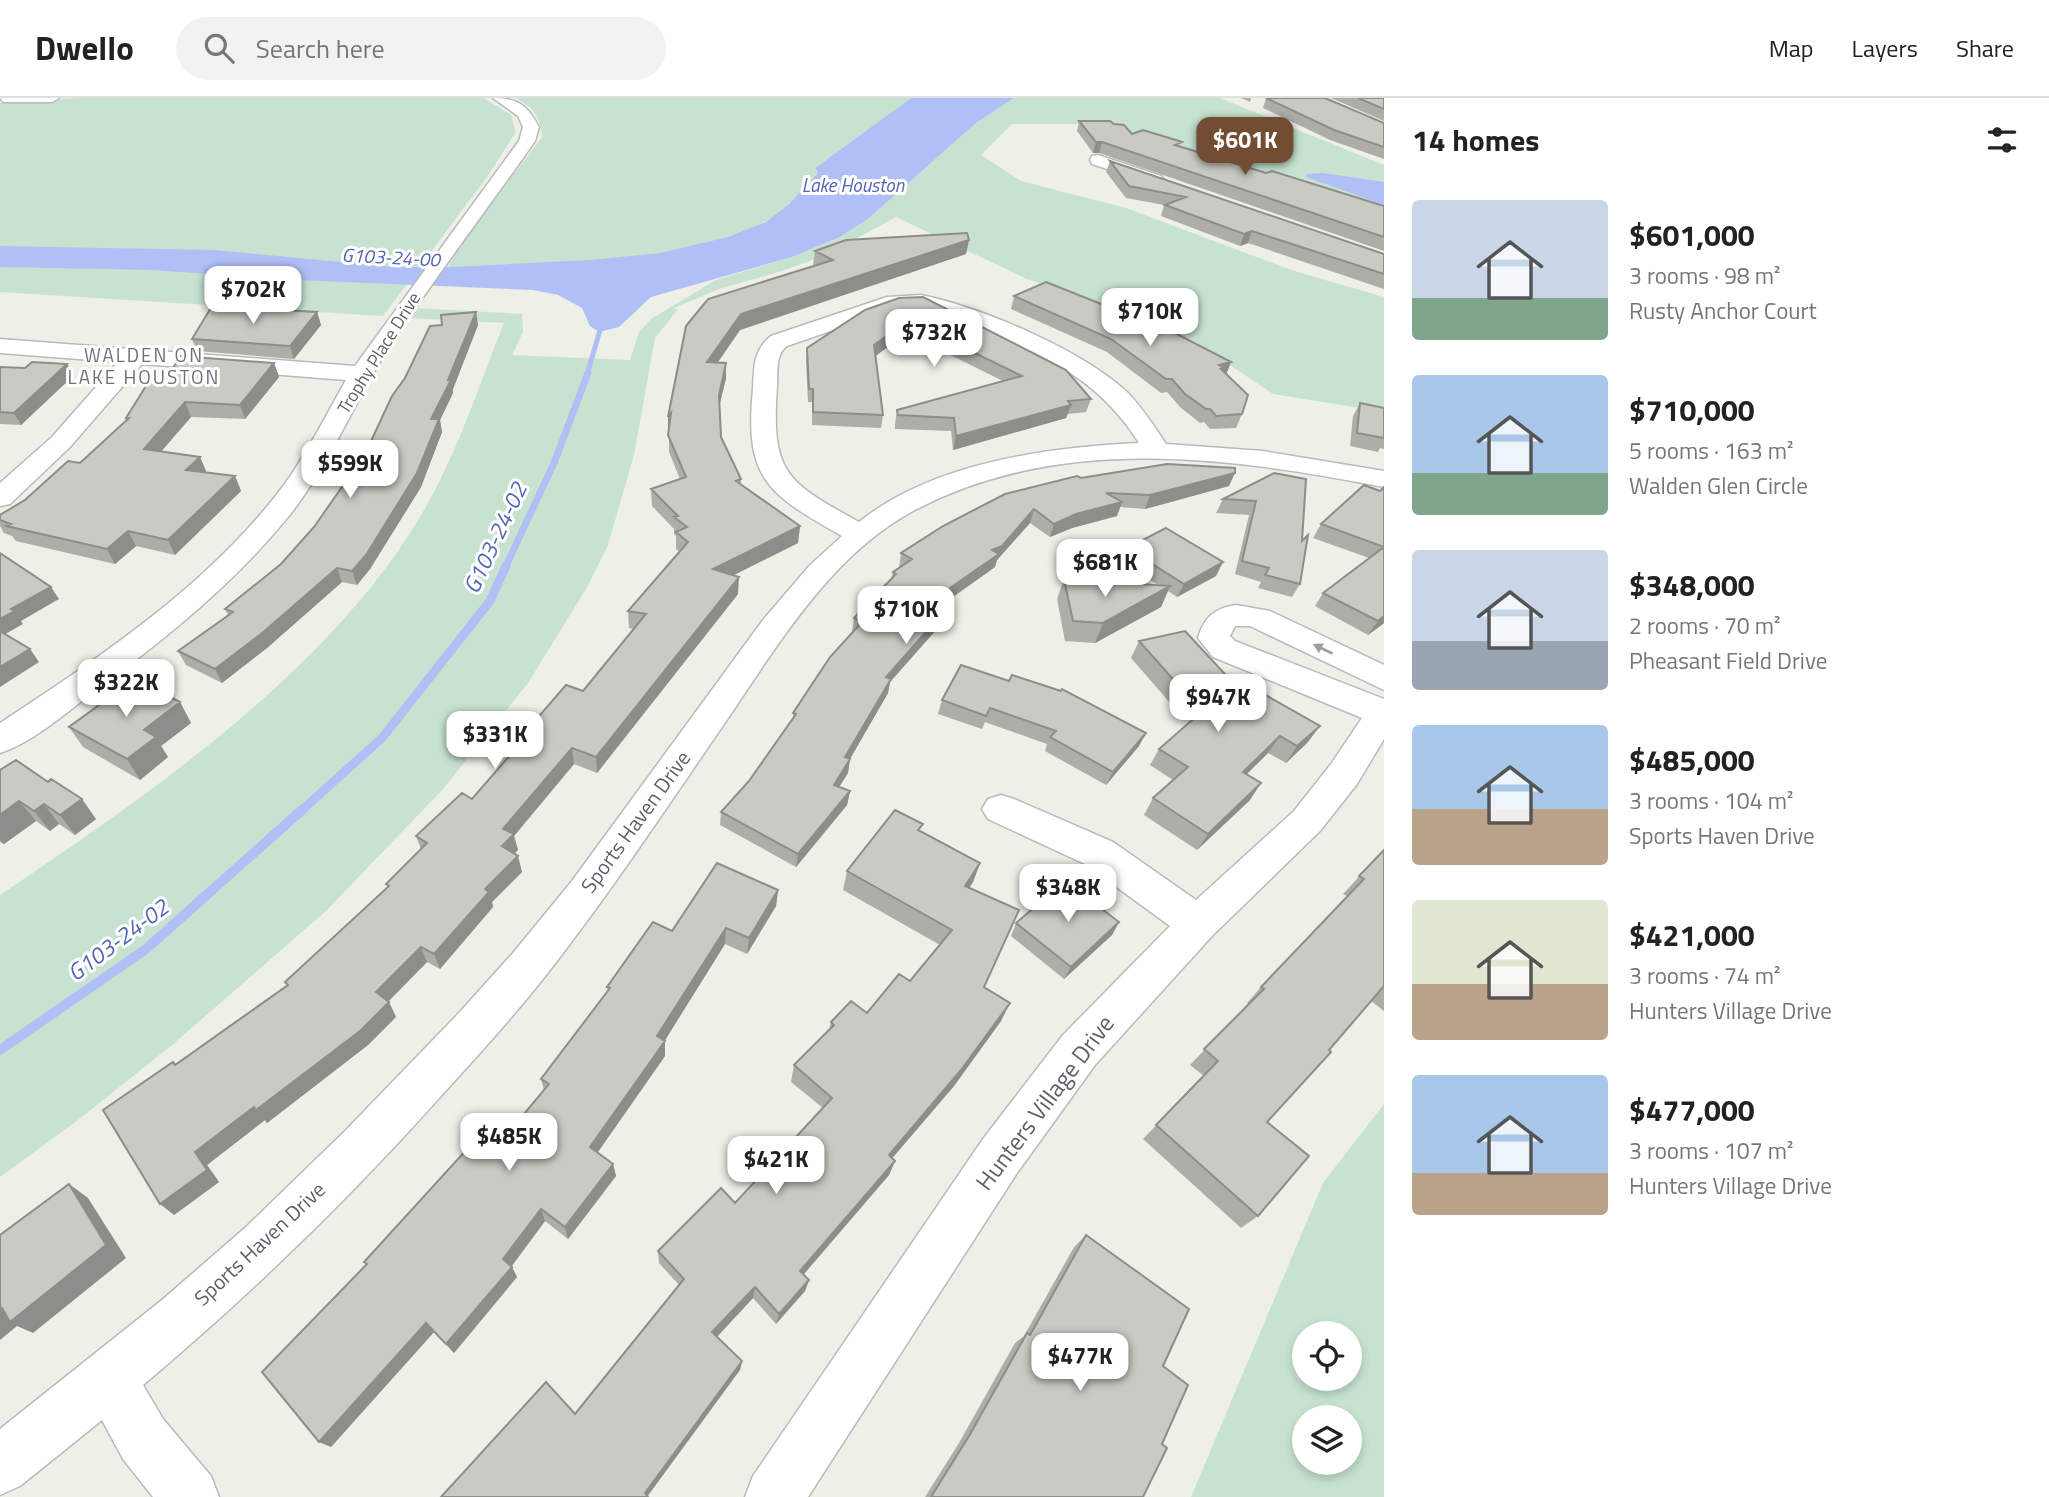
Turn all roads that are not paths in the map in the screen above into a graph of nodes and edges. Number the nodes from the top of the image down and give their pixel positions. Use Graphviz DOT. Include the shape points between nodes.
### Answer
graph roads {
  1 [pos="4,98"];
  2 [pos="52,98"];
  3 [pos="500,98"];
  4 [pos="1098,160"];
  5 [pos="1176,187"];
  6 [pos="0,346"];
  7 [pos="136,356"];
  8 [pos="362,374"];
  9 [pos="1157,450"];
  10 [pos="1384,479"];
  11 [pos="4,492"];
  12 [pos="859,534"];
  13 [pos="1384,701"];
  14 [pos="0,740"];
  15 [pos="1001,809"];
  16 [pos="1198,924"];
  17 [pos="109,1378"];
  18 [pos="0,1466"];
  19 [pos="190,1497"];
  20 [pos="775,1497"];
  1 -- 2 [label="street"];
  3 -- 8 [label="street, Trophy Place Drive" via="524,113 531,127 527,141"];
  4 -- 5 [label="street"];
  6 -- 7 [label="street"];
  7 -- 8 [label="street"];
  7 -- 11 [label="street" via="61,442"];
  8 -- 14 [label="street, Trophy Place Drive" via="306,474 248,544 121,656"];
  9 -- 10 [label="street, Sports Haven Drive" via="1248,455"];
  9 -- 12 [label="street, Sports Haven Drive" via="1077,455 987,472 905,504"];
  9 -- 12 [label="street" via="1118,398 1075,366 935,304 895,302 779,341 767,355 764,447 770,464 796,496"];
  12 -- 17 [label="street, Sports Haven Drive" via="810,584 745,668 540,952 373,1137 240,1267"];
  13 -- 16 [label="street, Hunters Village Drive" via="1344,774 1307,821"];
  15 -- 16 [label="street" via="1099,853"];
  16 -- 20 [label="street, Hunters Village Drive" via="1079,1050 1007,1145"];
  17 -- 18 [label="street, Sports Haven Drive"];
  17 -- 19 [label="street" via="143,1439"];
}
